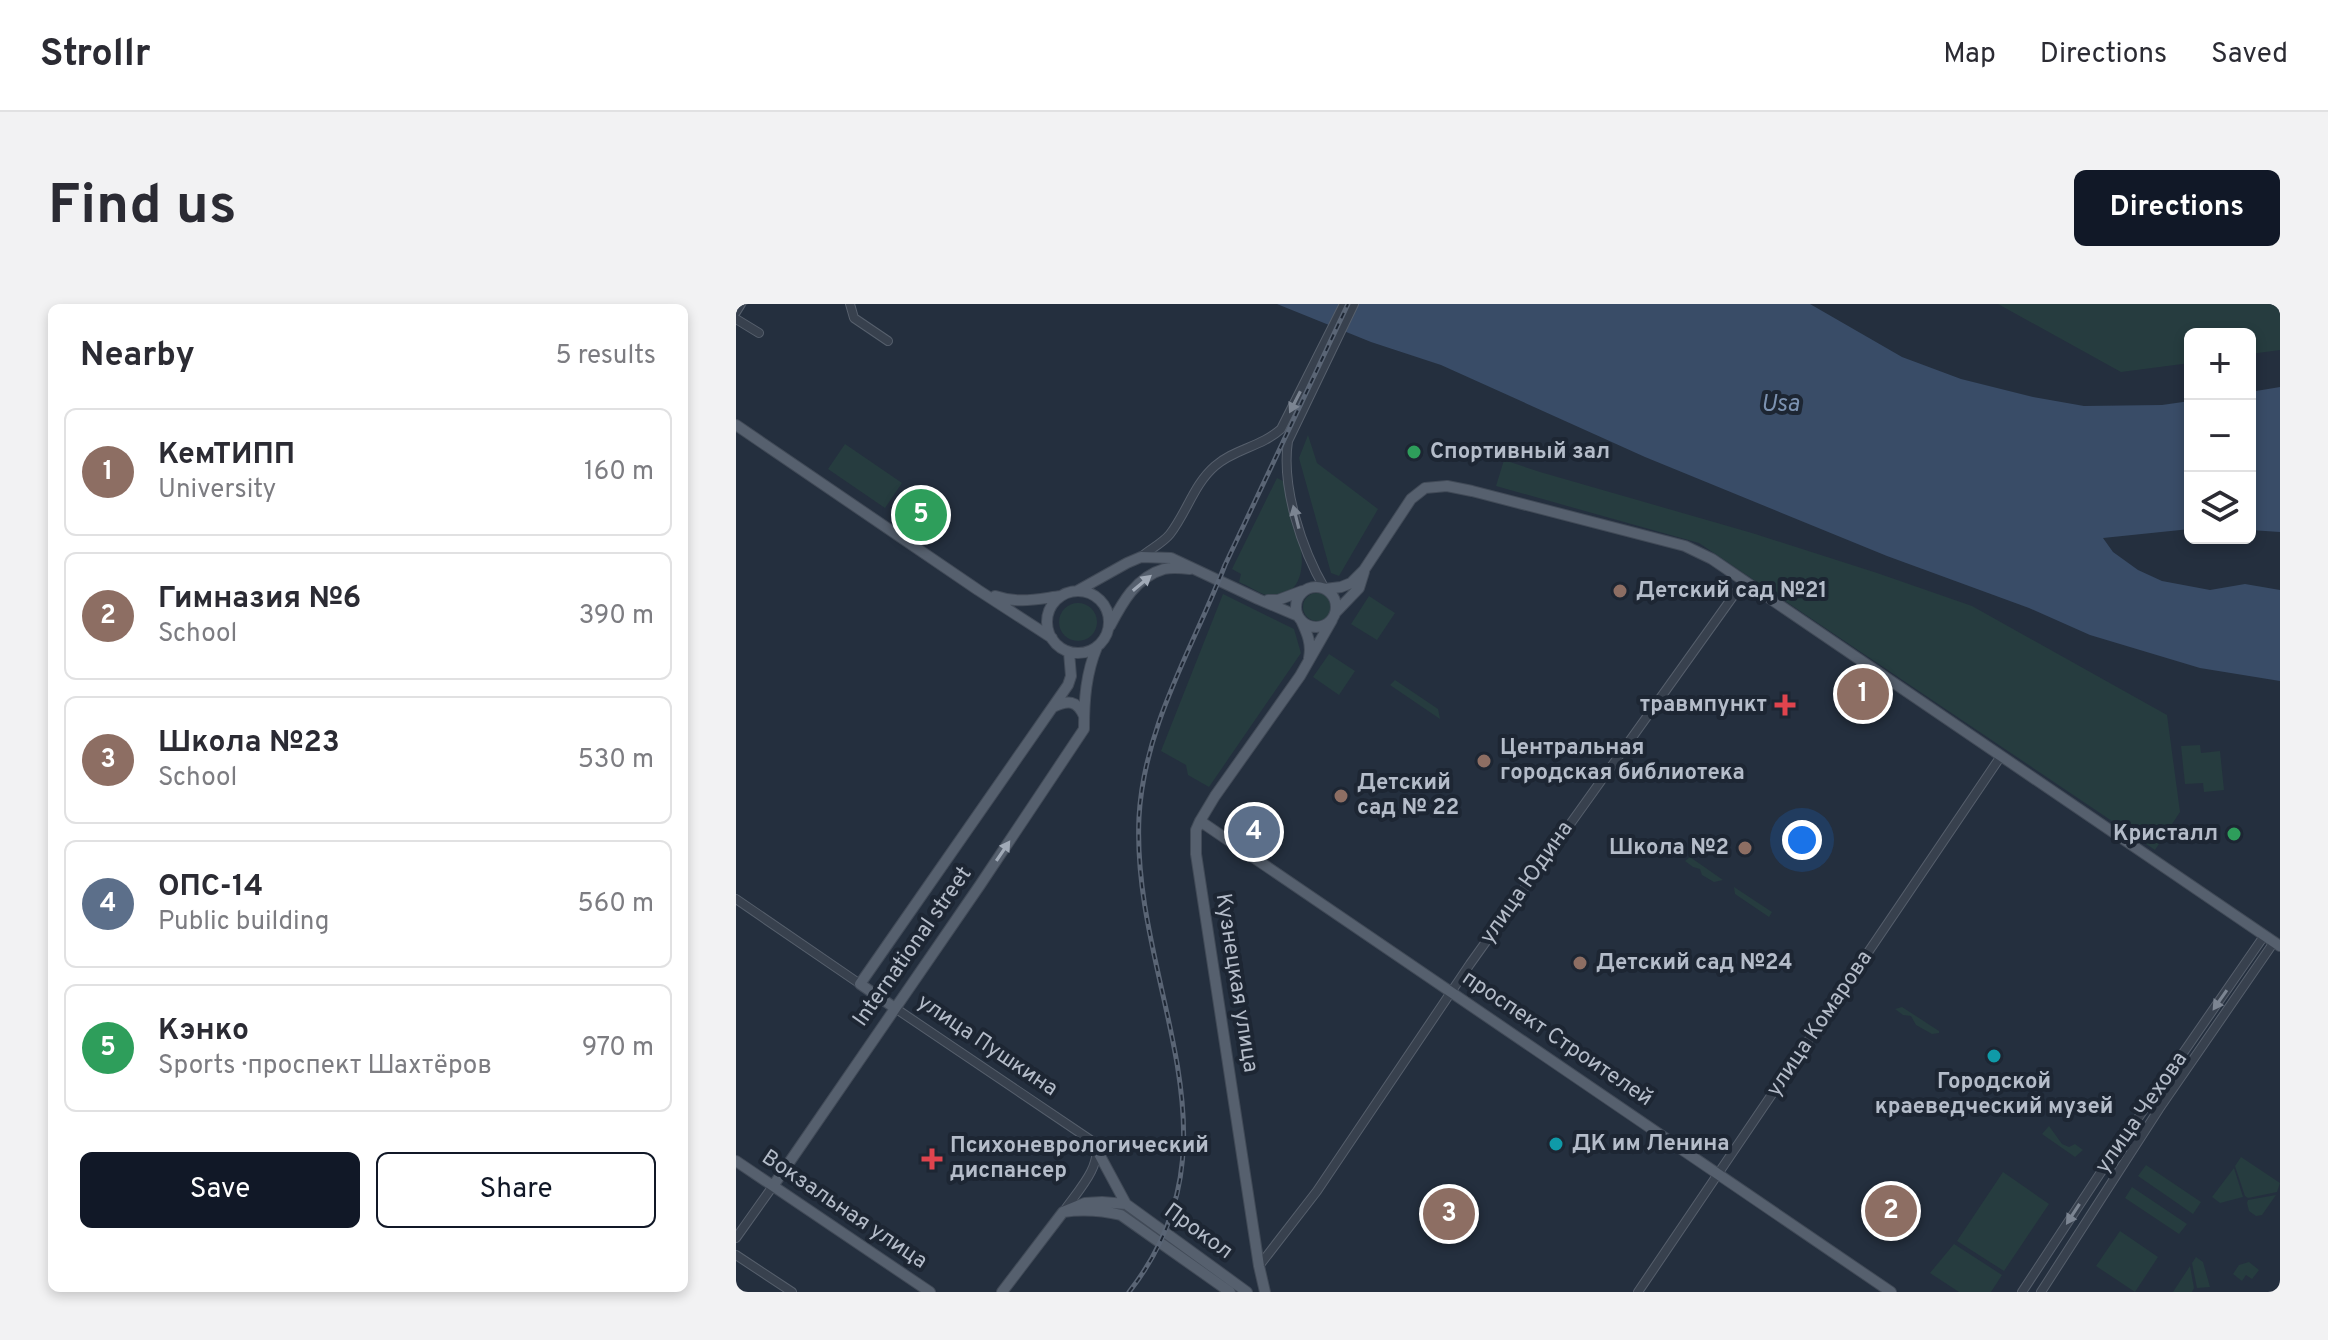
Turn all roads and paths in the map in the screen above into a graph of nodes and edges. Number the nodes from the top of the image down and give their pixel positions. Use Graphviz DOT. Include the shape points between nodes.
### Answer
graph roads {
  1 [pos="741,304"];
  2 [pos="850,304"];
  3 [pos="1344,304"];
  4 [pos="1354,304"];
  5 [pos="736,312"];
  6 [pos="736,319"];
  7 [pos="759,333"];
  8 [pos="888,341"];
  9 [pos="1328,348"];
  10 [pos="736,425"];
  11 [pos="1141,557"];
  12 [pos="1195,569"];
  13 [pos="1364,570"];
  14 [pos="1744,581"];
  15 [pos="1325,589"];
  16 [pos="978,590"];
  17 [pos="1307,590"];
  18 [pos="1077,591"];
  19 [pos="1061,596"];
  20 [pos="1258,599"];
  21 [pos="1334,616"];
  22 [pos="1299,618"];
  23 [pos="1109,628"];
  24 [pos="1052,638"];
  25 [pos="1097,647"];
  26 [pos="1069,652"];
  27 [pos="1308,664"];
  28 [pos="1051,708"];
  29 [pos="1084,716"];
  30 [pos="2001,756"];
  31 [pos="1200,821"];
  32 [pos="736,899"];
  33 [pos="2275,941"];
  34 [pos="860,984"];
  35 [pos="1451,992"];
  36 [pos="895,1008"];
  37 [pos="2118,1147"];
  38 [pos="1098,1152"];
  39 [pos="2129,1155"];
  40 [pos="736,1161"];
  41 [pos="1718,1173"];
  42 [pos="2096,1179"];
  43 [pos="773,1186"];
  44 [pos="2108,1187"];
  45 [pos="1126,1204"];
  46 [pos="1063,1212"];
  47 [pos="736,1238"];
  48 [pos="736,1255"];
  49 [pos="1260,1268"];
  50 [pos="1245,1291"];
  51 [pos="792,1292"];
  52 [pos="930,1292"];
  53 [pos="1002,1292"];
  54 [pos="1230,1292"];
  55 [pos="1265,1292"];
  56 [pos="1638,1292"];
  57 [pos="1891,1292"];
  58 [pos="2022,1292"];
  59 [pos="2041,1292"];
  1 -- 5 [label="street"];
  2 -- 8 [label="street" via="854,318"];
  3 -- 9 [label="street"];
  4 -- 9 [label="street"];
  6 -- 7 [label="street"];
  9 -- 11 [label="street, one-way" via="1281,429 1226,457 1205,475 1169,536"];
  15 -- 9 [label="street, one-way" via="1305,551 1286,459 1288,441"];
  10 -- 16 [label="main road"];
  11 -- 12 [label="main road" via="1171,558"];
  11 -- 18 [label="main road"];
  12 -- 20 [label="main road"];
  23 -- 12 [label="main road, one-way" via="1129,594 1150,575 1166,568"];
  13 -- 14 [label="main road" via="1411,499 1425,488 1447,486 1685,546"];
  13 -- 15 [label="main road" via="1351,583"];
  13 -- 21 [label="main road" via="1359,588"];
  14 -- 30 [label="main road"];
  14 -- 35 [label="street, улица Юдина"];
  15 -- 17 [label="main road"];
  15 -- 21 [label="main road" via="1333,597"];
  16 -- 19 [label="main road" via="1023,602"];
  16 -- 24 [label="main road"];
  17 -- 20 [label="main road" via="1278,600"];
  17 -- 22 [label="main road" via="1296,604"];
  18 -- 19 [label="main road"];
  18 -- 23 [label="main road" via="1102,602"];
  19 -- 24 [label="main road" via="1049,611"];
  20 -- 22 [label="main road"];
  21 -- 22 [label="main road" via="1322,627"];
  21 -- 27 [label="main road"];
  22 -- 27 [label="main road" via="1309,638"];
  23 -- 25 [label="main road"];
  24 -- 26 [label="main road"];
  25 -- 26 [label="main road"];
  25 -- 29 [label="main road" via="1089,667"];
  26 -- 28 [label="main road, International street" via="1071,676"];
  27 -- 31 [label="main road"];
  28 -- 29 [label="main road" via="1068,701"];
  28 -- 34 [label="main road, International street"];
  36 -- 29 [label="main road, International street, one-way" via="1084,729"];
  30 -- 33 [label="main road"];
  30 -- 41 [label="street, улица Комарова"];
  31 -- 35 [label="main road, проспект Строителей"];
  31 -- 49 [label="main road, Кузнецкая улица" via="1196,854"];
  32 -- 34 [label="street"];
  33 -- 37 [label="street, улица Чехова, one-way"];
  33 -- 39 [label="street, улица Чехова"];
  34 -- 36 [label="main road, улица Пушкина"];
  35 -- 41 [label="main road, проспект Строителей"];
  35 -- 49 [label="street, улица Юдина"];
  36 -- 38 [label="street, улица Пушкина" via="1091,1140"];
  36 -- 43 [label="main road, International street"];
  37 -- 39 [label="street"];
  37 -- 42 [label="street, улица Чехова"];
  38 -- 45 [label="main road"];
  38 -- 46 [label="street"];
  39 -- 44 [label="street, улица Чехова"];
  40 -- 43 [label="main road, Вокзальная улица"];
  41 -- 56 [label="street, улица Комарова"];
  41 -- 57 [label="main road, проспект Строителей"];
  42 -- 44 [label="street"];
  42 -- 58 [label="street, улица Чехова, one-way"];
  43 -- 47 [label="street"];
  43 -- 52 [label="main road, Вокзальная улица"];
  44 -- 59 [label="street, улица Чехова"];
  45 -- 46 [label="main road" via="1085,1203"];
  45 -- 50 [label="main road, Прокол"];
  46 -- 53 [label="main road"];
  46 -- 54 [label="main road" via="1084,1209 1121,1215"];
  48 -- 51 [label="street"];
  49 -- 50 [label="main road" via="1254,1287"];
  49 -- 55 [label="main road, Кузнецкая улица"];
}
